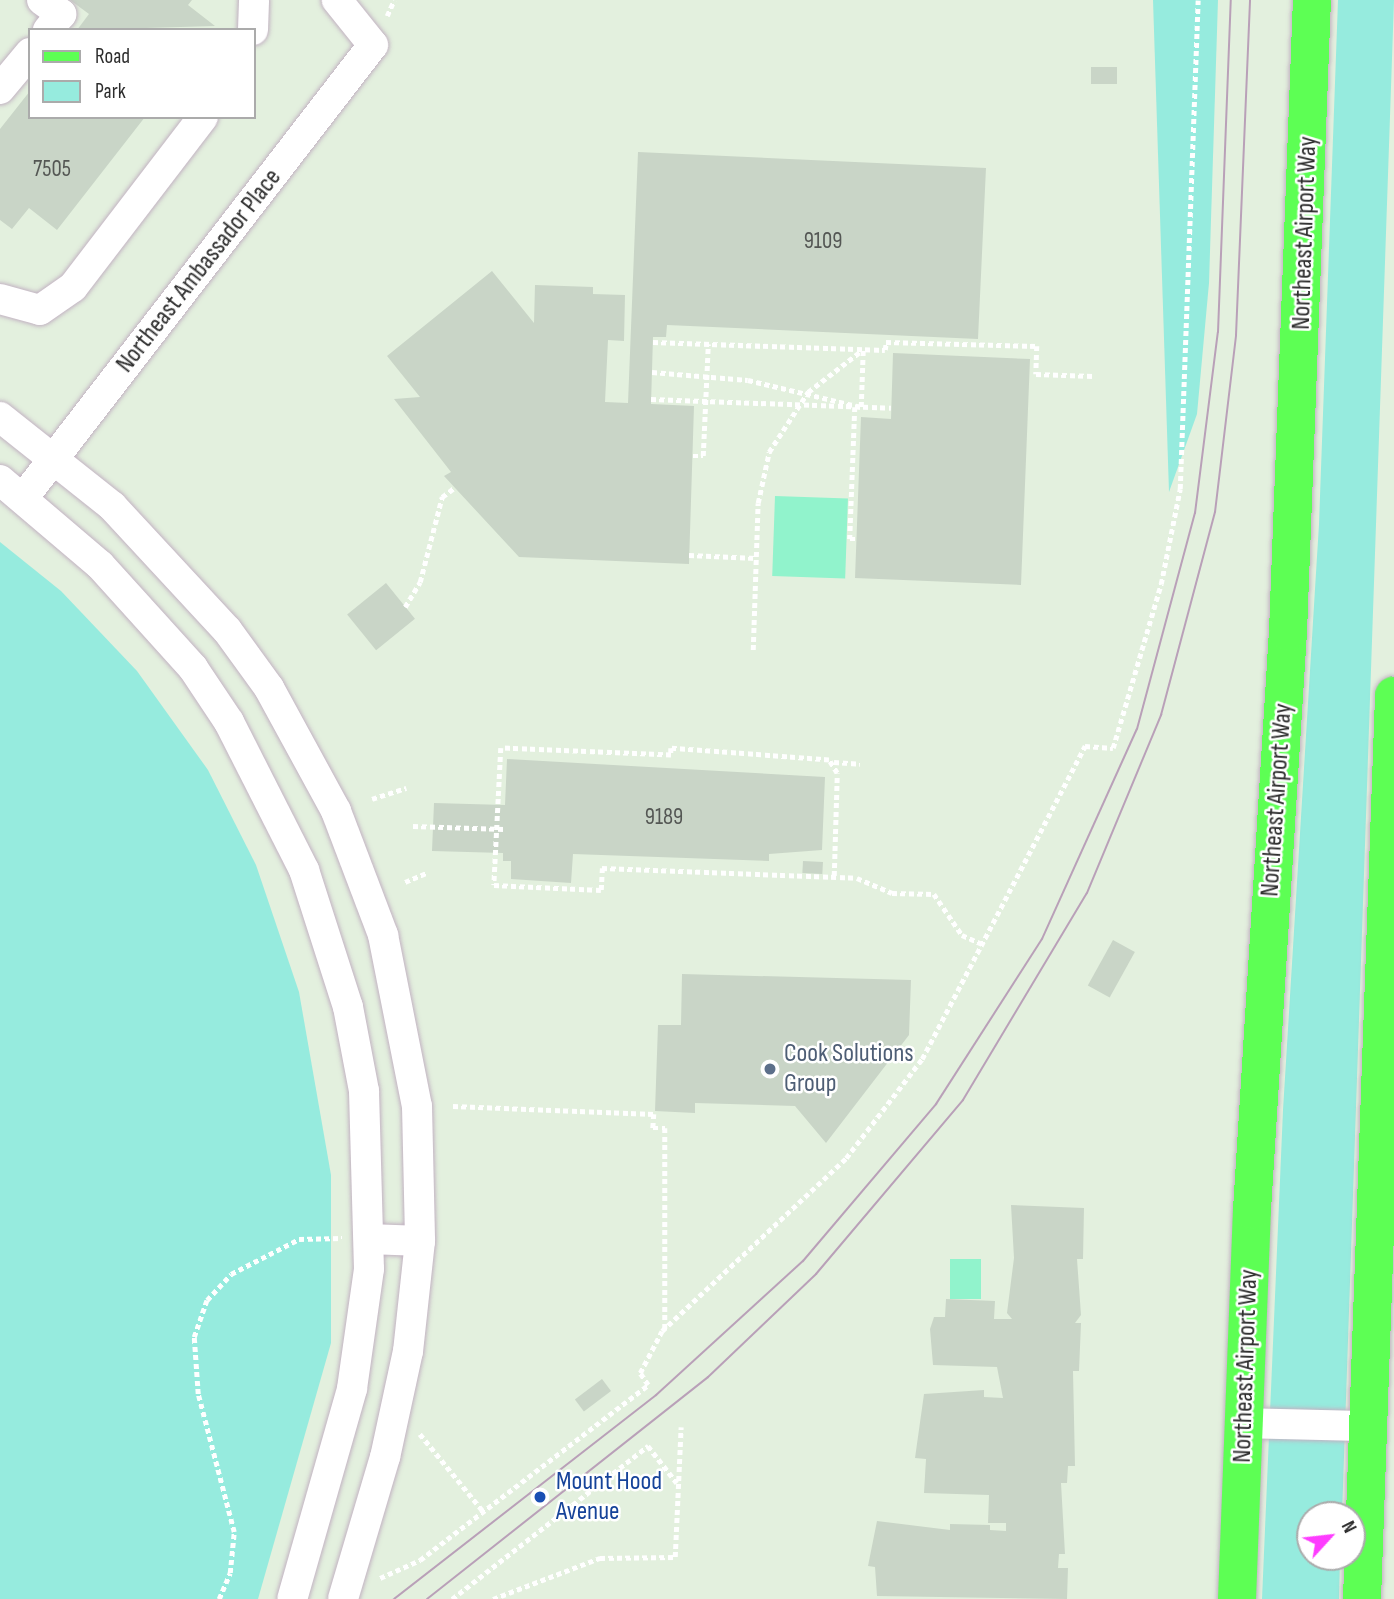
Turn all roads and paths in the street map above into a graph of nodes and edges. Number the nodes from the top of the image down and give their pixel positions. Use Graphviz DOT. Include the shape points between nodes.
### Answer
graph roads {
  1 [pos="43,0"];
  2 [pos="254,0"];
  3 [pos="337,0"];
  4 [pos="1198,0"];
  5 [pos="1312,0"];
  6 [pos="50,28"];
  7 [pos="253,28"];
  8 [pos="28,55"];
  9 [pos="0,89"];
  10 [pos="201,119"];
  11 [pos="0,299"];
  12 [pos="653,342"];
  13 [pos="708,344"];
  14 [pos="863,349"];
  15 [pos="652,372"];
  16 [pos="706,375"];
  17 [pos="1093,376"];
  18 [pos="808,391"];
  19 [pos="651,399"];
  20 [pos="705,401"];
  21 [pos="798,405"];
  22 [pos="855,407"];
  23 [pos="861,407"];
  24 [pos="891,408"];
  25 [pos="0,417"];
  26 [pos="693,456"];
  27 [pos="54,457"];
  28 [pos="0,480"];
  29 [pos="454,488"];
  30 [pos="24,497"];
  31 [pos="856,539"];
  32 [pos="689,555"];
  33 [pos="756,558"];
  34 [pos="405,607"];
  35 [pos="753,650"];
  36 [pos="1394,696"];
  37 [pos="833,762"];
  38 [pos="860,764"];
  39 [pos="406,788"];
  40 [pos="372,799"];
  41 [pos="413,826"];
  42 [pos="497,829"];
  43 [pos="504,829"];
  44 [pos="598,862"];
  45 [pos="602,868"];
  46 [pos="428,872"];
  47 [pos="834,876"];
  48 [pos="405,882"];
  49 [pos="984,945"];
  50 [pos="453,1106"];
  51 [pos="370,1239"];
  52 [pos="420,1241"];
  53 [pos="665,1329"];
  54 [pos="1244,1423"];
  55 [pos="1368,1426"];
  56 [pos="681,1427"];
  57 [pos="417,1431"];
  58 [pos="678,1483"];
  59 [pos="483,1511"];
  60 [pos="380,1578"];
  61 [pos="496,1598"];
  62 [pos="219,1599"];
  63 [pos="292,1599"];
  64 [pos="343,1599"];
  65 [pos="452,1599"];
  66 [pos="1237,1599"];
  67 [pos="1362,1599"];
  1 -- 6 [label="street" via="61,14"];
  2 -- 7 [label="street"];
  3 -- 27 [label="street, Northeast Ambassador Place" via="373,45"];
  4 -- 49 [label="path" via="1180,489 1161,584 1113,748 1085,746"];
  5 -- 54 [label="main road, Northeast Airport Way" via="1288,632"];
  8 -- 9 [label="street"];
  10 -- 11 [label="street" via="73,287 40,310"];
  12 -- 13 [label="path"];
  13 -- 14 [label="path"];
  13 -- 16 [label="path"];
  14 -- 17 [label="path" via="885,350 886,342 1037,346 1036,374"];
  14 -- 18 [label="path"];
  14 -- 23 [label="path"];
  15 -- 16 [label="path"];
  16 -- 18 [label="path"];
  16 -- 20 [label="path"];
  18 -- 21 [label="path"];
  18 -- 23 [label="path"];
  19 -- 20 [label="path"];
  20 -- 21 [label="path"];
  20 -- 26 [label="path" via="703,457"];
  21 -- 22 [label="path"];
  21 -- 33 [label="path" via="776,436 761,481"];
  22 -- 23 [label="path"];
  22 -- 31 [label="path" via="850,539"];
  23 -- 24 [label="path"];
  25 -- 27 [label="street"];
  27 -- 30 [label="street, Northeast Ambassador Place"];
  27 -- 52 [label="street" via="166,560 227,630 269,688 336,811 373,903 400,1003 417,1106"];
  28 -- 30 [label="street"];
  29 -- 34 [label="path" via="442,497 420,582"];
  30 -- 51 [label="street" via="100,565 193,668 272,798 329,940 348,1007 364,1091"];
  32 -- 33 [label="path"];
  33 -- 35 [label="path"];
  36 -- 55 [label="main road"];
  37 -- 38 [label="path"];
  37 -- 42 [label="path" via="671,748 671,755 501,748"];
  37 -- 47 [label="path"];
  39 -- 40 [label="path"];
  41 -- 42 [label="path"];
  42 -- 43 [label="path"];
  42 -- 45 [label="path" via="494,885 601,890"];
  44 -- 45 [label="path"];
  45 -- 47 [label="path"];
  46 -- 48 [label="path"];
  47 -- 49 [label="path" via="857,878 892,893 934,894 962,934"];
  49 -- 53 [label="path" via="922,1059 846,1158"];
  50 -- 53 [label="path" via="654,1114 653,1128 666,1128"];
  51 -- 52 [label="street"];
  51 -- 62 [label="path" via="299,1239 231,1274 207,1300 194,1337 198,1394 234,1532 230,1573"];
  51 -- 63 [label="street" via="352,1389"];
  52 -- 64 [label="street" via="408,1351 385,1457"];
  53 -- 59 [label="path" via="640,1373 648,1385"];
  54 -- 55 [label="street"];
  54 -- 66 [label="main road, Northeast Airport Way"];
  55 -- 67 [label="main road"];
  56 -- 58 [label="path"];
  57 -- 59 [label="path"];
  58 -- 61 [label="path" via="675,1557 600,1558"];
  58 -- 65 [label="path" via="648,1446"];
  59 -- 60 [label="path" via="420,1560"];
}
